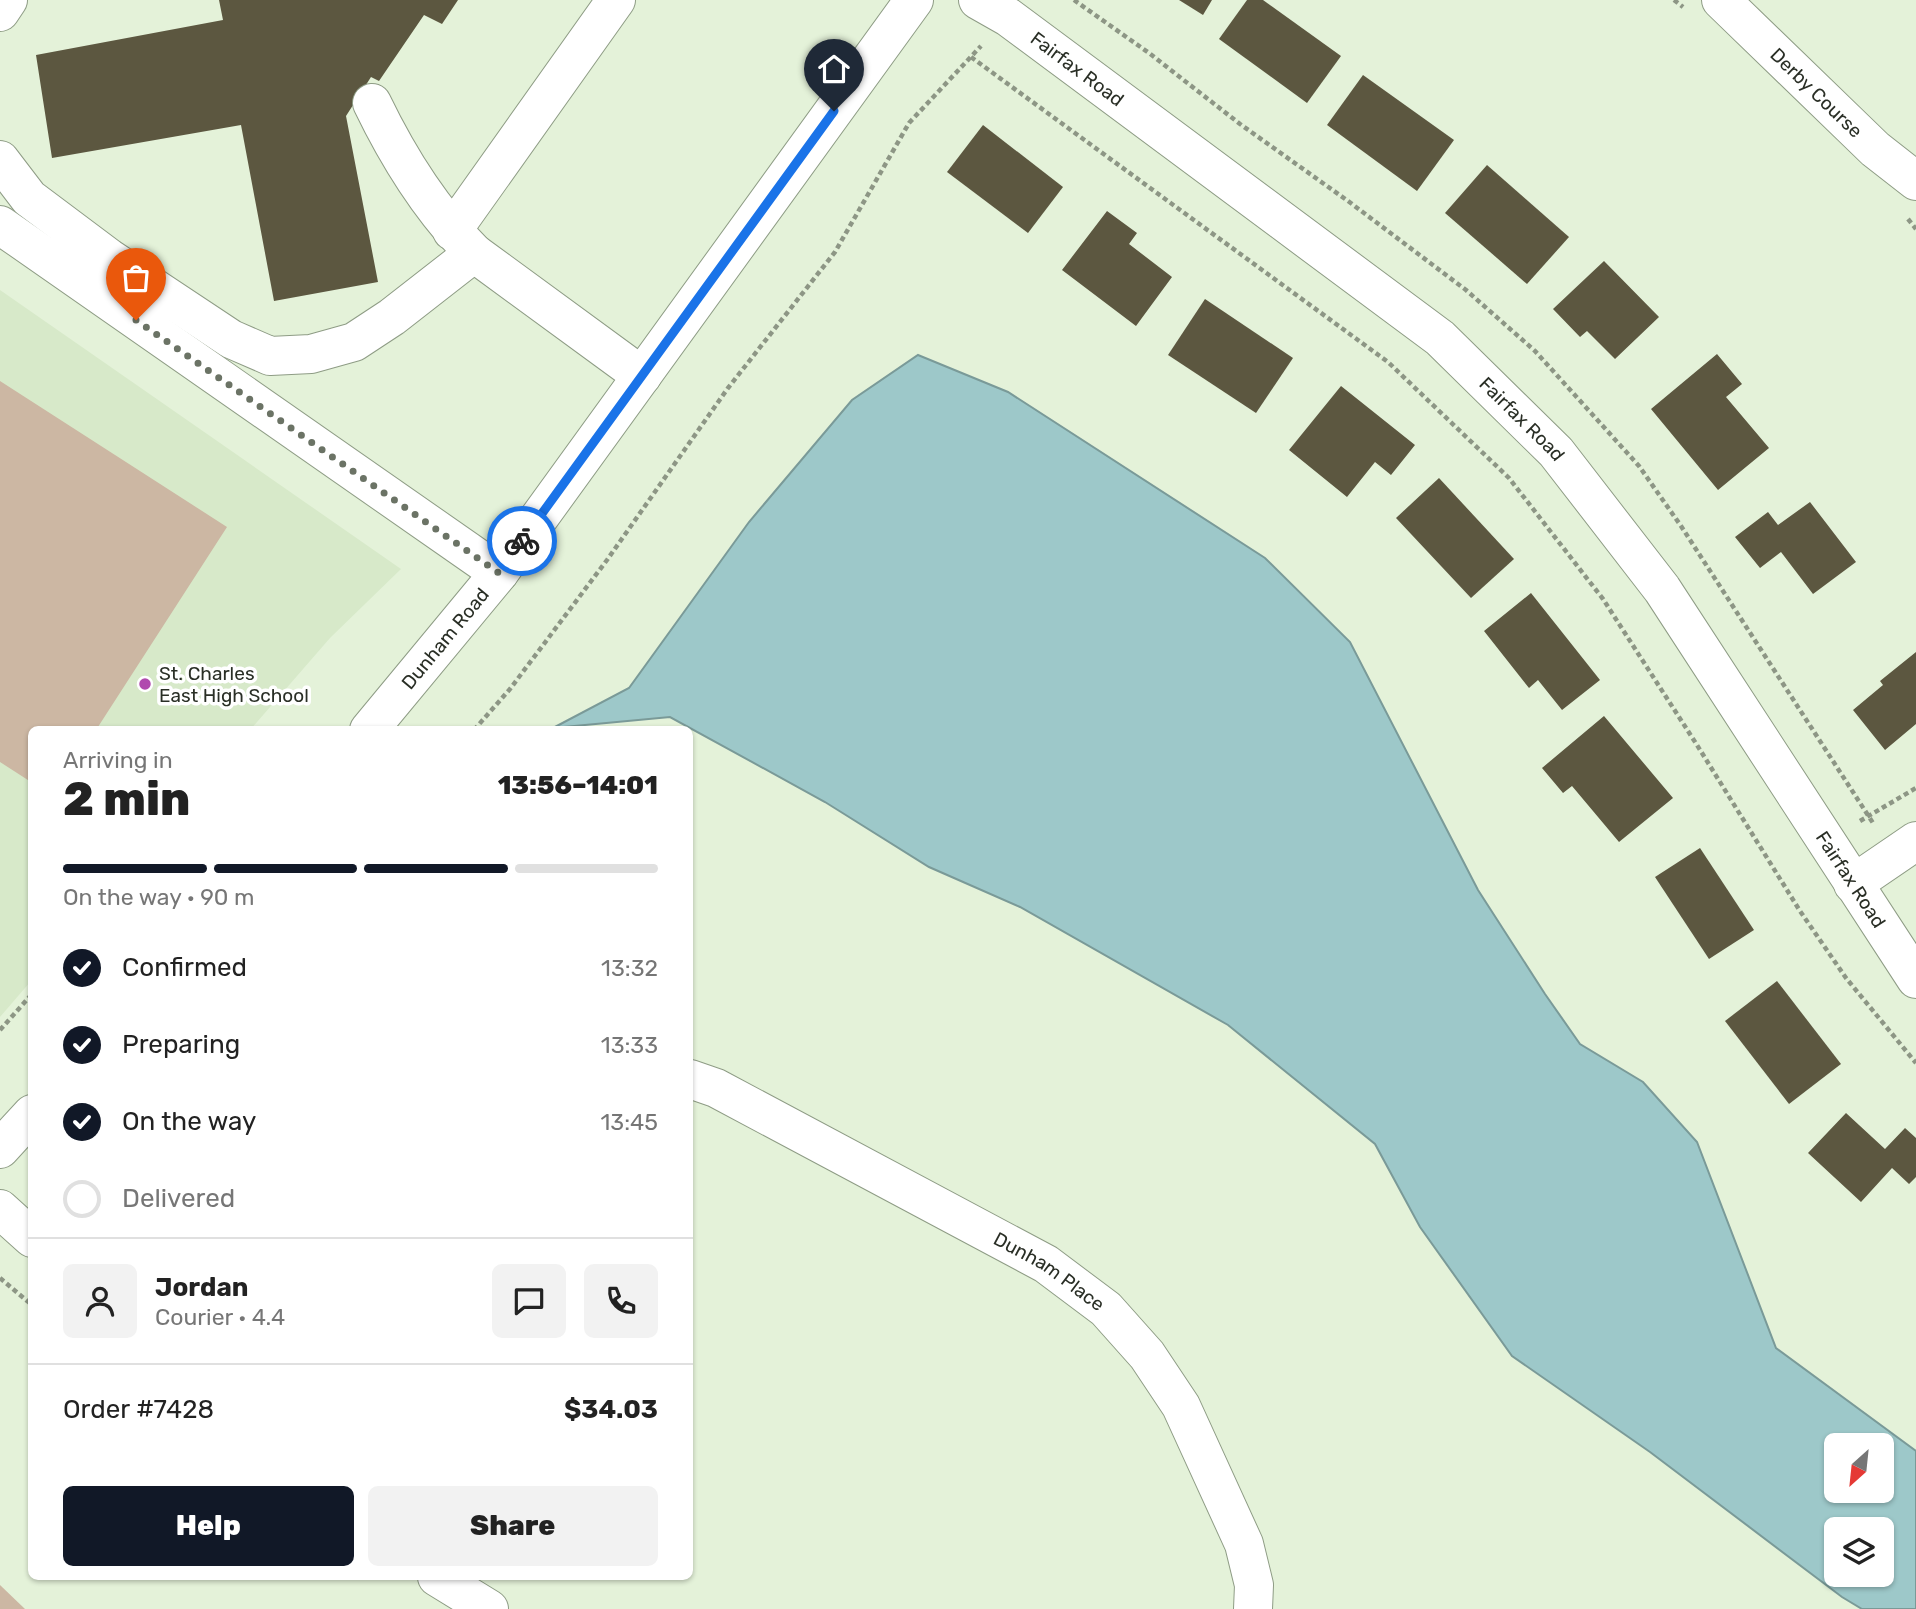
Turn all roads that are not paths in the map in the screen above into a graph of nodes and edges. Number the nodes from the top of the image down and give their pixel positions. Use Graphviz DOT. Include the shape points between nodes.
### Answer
graph roads {
  1 [pos="8,0"];
  2 [pos="616,0"];
  3 [pos="914,0"];
  4 [pos="1721,0"];
  5 [pos="993,8"];
  6 [pos="0,12"];
  7 [pos="372,103"];
  8 [pos="0,160"];
  9 [pos="1916,181"];
  10 [pos="0,225"];
  11 [pos="463,242"];
  12 [pos="642,376"];
  13 [pos="499,573"];
  14 [pos="372,726"];
  15 [pos="1905,848"];
  16 [pos="1853,884"];
  17 [pos="1916,979"];
  18 [pos="693,1080"];
  19 [pos="28,1118"];
  20 [pos="0,1149"];
  21 [pos="0,1209"];
  22 [pos="28,1234"];
  23 [pos="442,1580"];
  24 [pos="489,1609"];
  25 [pos="1253,1609"];
  1 -- 6 [label="street"];
  2 -- 11 [label="street"];
  3 -- 12 [label="street, Dunham Road"];
  4 -- 9 [label="street, Derby Course" via="1874,149"];
  5 -- 16 [label="street, Fairfax Road" via="1440,338 1556,453 1662,589"];
  7 -- 11 [label="street" via="387,135"];
  8 -- 11 [label="street" via="29,198 109,258 231,339 270,356 311,354 354,342 392,317"];
  10 -- 13 [label="street"];
  11 -- 12 [label="street"];
  12 -- 13 [label="street, Dunham Road"];
  13 -- 14 [label="street, Dunham Road"];
  15 -- 16 [label="street"];
  16 -- 17 [label="street, Fairfax Road"];
  18 -- 25 [label="street, Dunham Place" via="716,1088 1046,1264 1106,1309 1147,1354 1181,1406 1244,1544 1254,1584"];
  19 -- 20 [label="street"];
  21 -- 22 [label="street"];
  23 -- 24 [label="street"];
}
